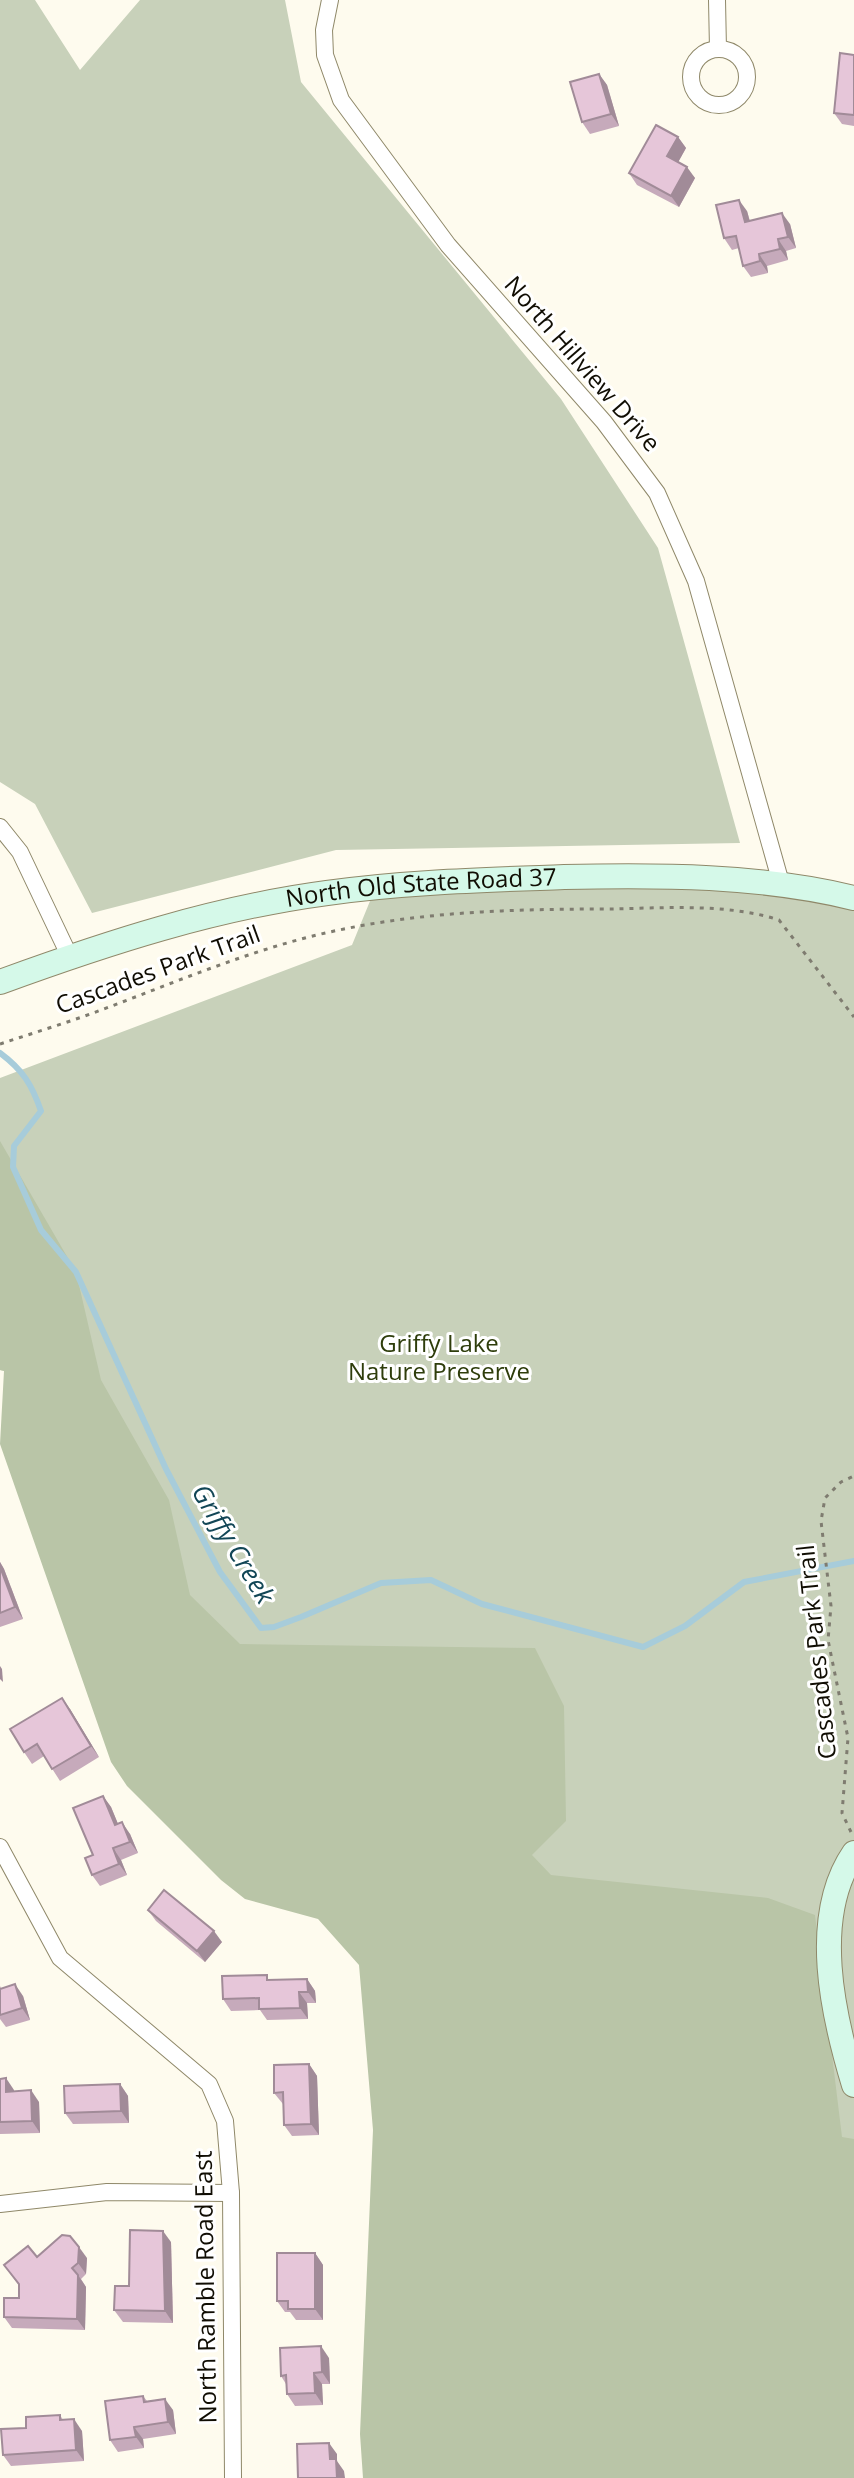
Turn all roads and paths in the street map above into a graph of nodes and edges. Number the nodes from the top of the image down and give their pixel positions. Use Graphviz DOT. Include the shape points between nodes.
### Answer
graph roads {
  1 [pos="330,0"];
  2 [pos="717,0"];
  3 [pos="718,49"];
  4 [pos="0,827"];
  5 [pos="781,883"];
  6 [pos="854,898"];
  7 [pos="69,955"];
  8 [pos="0,982"];
  9 [pos="854,1017"];
  10 [pos="3,1043"];
  11 [pos="854,1476"];
  12 [pos="854,1835"];
  13 [pos="0,1847"];
  14 [pos="854,1853"];
  15 [pos="854,2085"];
  16 [pos="231,2193"];
  17 [pos="0,2204"];
  18 [pos="233,2478"];
  1 -- 5 [label="street, North Hillview Drive" via="325,55 341,100 448,245 604,422 657,493 696,581"];
  2 -- 3 [label="street"];
  4 -- 7 [label="street" via="20,852"];
  5 -- 6 [label="street, North Old State Road 37"];
  5 -- 7 [label="street, North Old State Road 37" via="604,876 376,887 226,911"];
  7 -- 8 [label="street, North Old State Road 37"];
  9 -- 10 [label="path, Cascades Park Trail" via="779,920 698,910 557,909 410,917 342,929 196,972"];
  11 -- 12 [label="path, Cascades Park Trail" via="825,1498 821,1521 828,1640 849,1756 842,1813"];
  13 -- 16 [label="street, North Ramble Road East" via="60,1958 209,2084 225,2121"];
  14 -- 15 [label="street" via="838,1886 831,1930 836,2013"];
  16 -- 17 [label="street" via="107,2192"];
  16 -- 18 [label="street, North Ramble Road East"];
}
